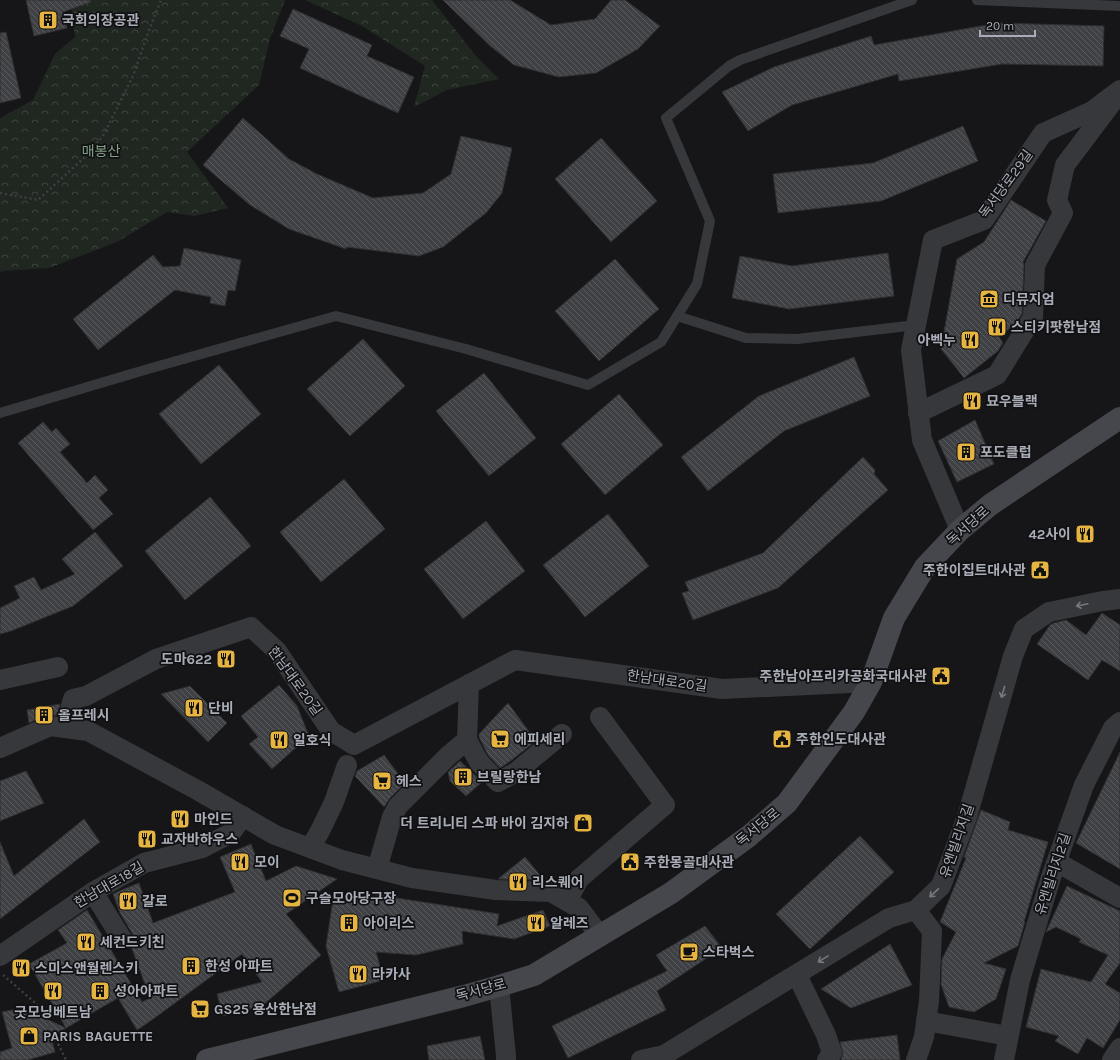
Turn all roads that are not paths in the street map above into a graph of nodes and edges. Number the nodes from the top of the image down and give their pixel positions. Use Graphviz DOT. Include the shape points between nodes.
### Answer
graph roads {
  1 [pos="912,0"];
  2 [pos="976,0"];
  3 [pos="1120,6"];
  4 [pos="1120,91"];
  5 [pos="677,316"];
  6 [pos="916,325"];
  7 [pos="0,413"];
  8 [pos="918,413"];
  9 [pos="1120,418"];
  10 [pos="960,530"];
  11 [pos="1120,599"];
  12 [pos="58,667"];
  13 [pos="0,680"];
  14 [pos="871,682"];
  15 [pos="469,684"];
  16 [pos="600,717"];
  17 [pos="1120,722"];
  18 [pos="65,728"];
  19 [pos="562,734"];
  20 [pos="467,740"];
  21 [pos="0,748"];
  22 [pos="347,765"];
  23 [pos="243,816"];
  24 [pos="310,848"];
  25 [pos="1057,862"];
  26 [pos="377,869"];
  27 [pos="93,892"];
  28 [pos="1120,898"];
  29 [pos="567,901"];
  30 [pos="916,910"];
  31 [pos="600,936"];
  32 [pos="122,939"];
  33 [pos="0,956"];
  34 [pos="797,975"];
  35 [pos="499,986"];
  36 [pos="926,1021"];
  37 [pos="1008,1036"];
  38 [pos="1120,1048"];
  39 [pos="207,1060"];
  40 [pos="506,1060"];
  41 [pos="641,1060"];
  42 [pos="827,1060"];
  43 [pos="916,1060"];
  44 [pos="1004,1060"];
  45 [pos="1112,1060"];
  1 -- 5 [label="lane" via="740,60 729,66 666,118 710,221 697,284"];
  2 -- 3 [label="lane"];
  4 -- 6 [label="street, 독서당로29길" via="1092,111 1043,133 984,220 933,240"];
  4 -- 8 [label="street, 독서당로29길" via="1065,165 1057,200 1063,213 1035,265 1033,316 997,374"];
  5 -- 6 [label="lane" via="746,338 796,339"];
  5 -- 7 [label="lane" via="661,342 588,385 466,349 336,316"];
  6 -- 8 [label="street, 독서당로29길" via="911,350"];
  8 -- 10 [label="street, 독서당로29길" via="922,440"];
  9 -- 10 [label="main road, 독서당로" via="990,505"];
  10 -- 14 [label="main road, 독서당로" via="925,567 894,618"];
  11 -- 30 [label="street, 유엔빌리지길, one-way" via="1049,612 1024,629 1013,656 967,817 941,886"];
  12 -- 13 [label="street"];
  14 -- 15 [label="street, 한남대로20길" via="722,689 515,660"];
  14 -- 31 [label="main road, 독서당로" via="854,712 787,803 749,836 671,893"];
  15 -- 18 [label="street, 한남대로20길" via="354,745 331,731 277,651 251,627 156,660 86,696 73,699"];
  15 -- 20 [label="street"];
  16 -- 29 [label="street" via="665,805 579,879"];
  17 -- 25 [label="street, 유엔빌리지2길" via="1113,728 1084,785"];
  18 -- 21 [label="street" via="50,726"];
  18 -- 23 [label="street" via="88,731"];
  19 -- 20 [label="street" via="516,772 498,782 479,762"];
  20 -- 26 [label="street" via="398,806 392,817"];
  22 -- 24 [label="street" via="334,802"];
  23 -- 24 [label="street" via="275,835"];
  23 -- 27 [label="street, 한남대로18길" via="231,833 202,848 144,864"];
  24 -- 26 [label="street"];
  25 -- 28 [label="street"];
  25 -- 37 [label="street, 유엔빌리지2길" via="1020,980"];
  26 -- 29 [label="street" via="412,878 496,890 552,892"];
  27 -- 32 [label="street"];
  27 -- 33 [label="street, 한남대로18길"];
  29 -- 31 [label="street" via="579,908"];
  30 -- 34 [label="street, 유엔빌리지길, one-way" via="889,918"];
  30 -- 36 [label="street" via="932,931"];
  31 -- 35 [label="main road, 독서당로" via="534,975"];
  34 -- 41 [label="street, 유엔빌리지길" via="664,1055"];
  34 -- 42 [label="street" via="826,1035 832,1053"];
  35 -- 39 [label="main road, 독서당로"];
  35 -- 40 [label="street"];
  36 -- 37 [label="street"];
  36 -- 43 [label="street"];
  37 -- 44 [label="street, 유엔빌리지2길"];
  38 -- 45 [label="street"];
}
